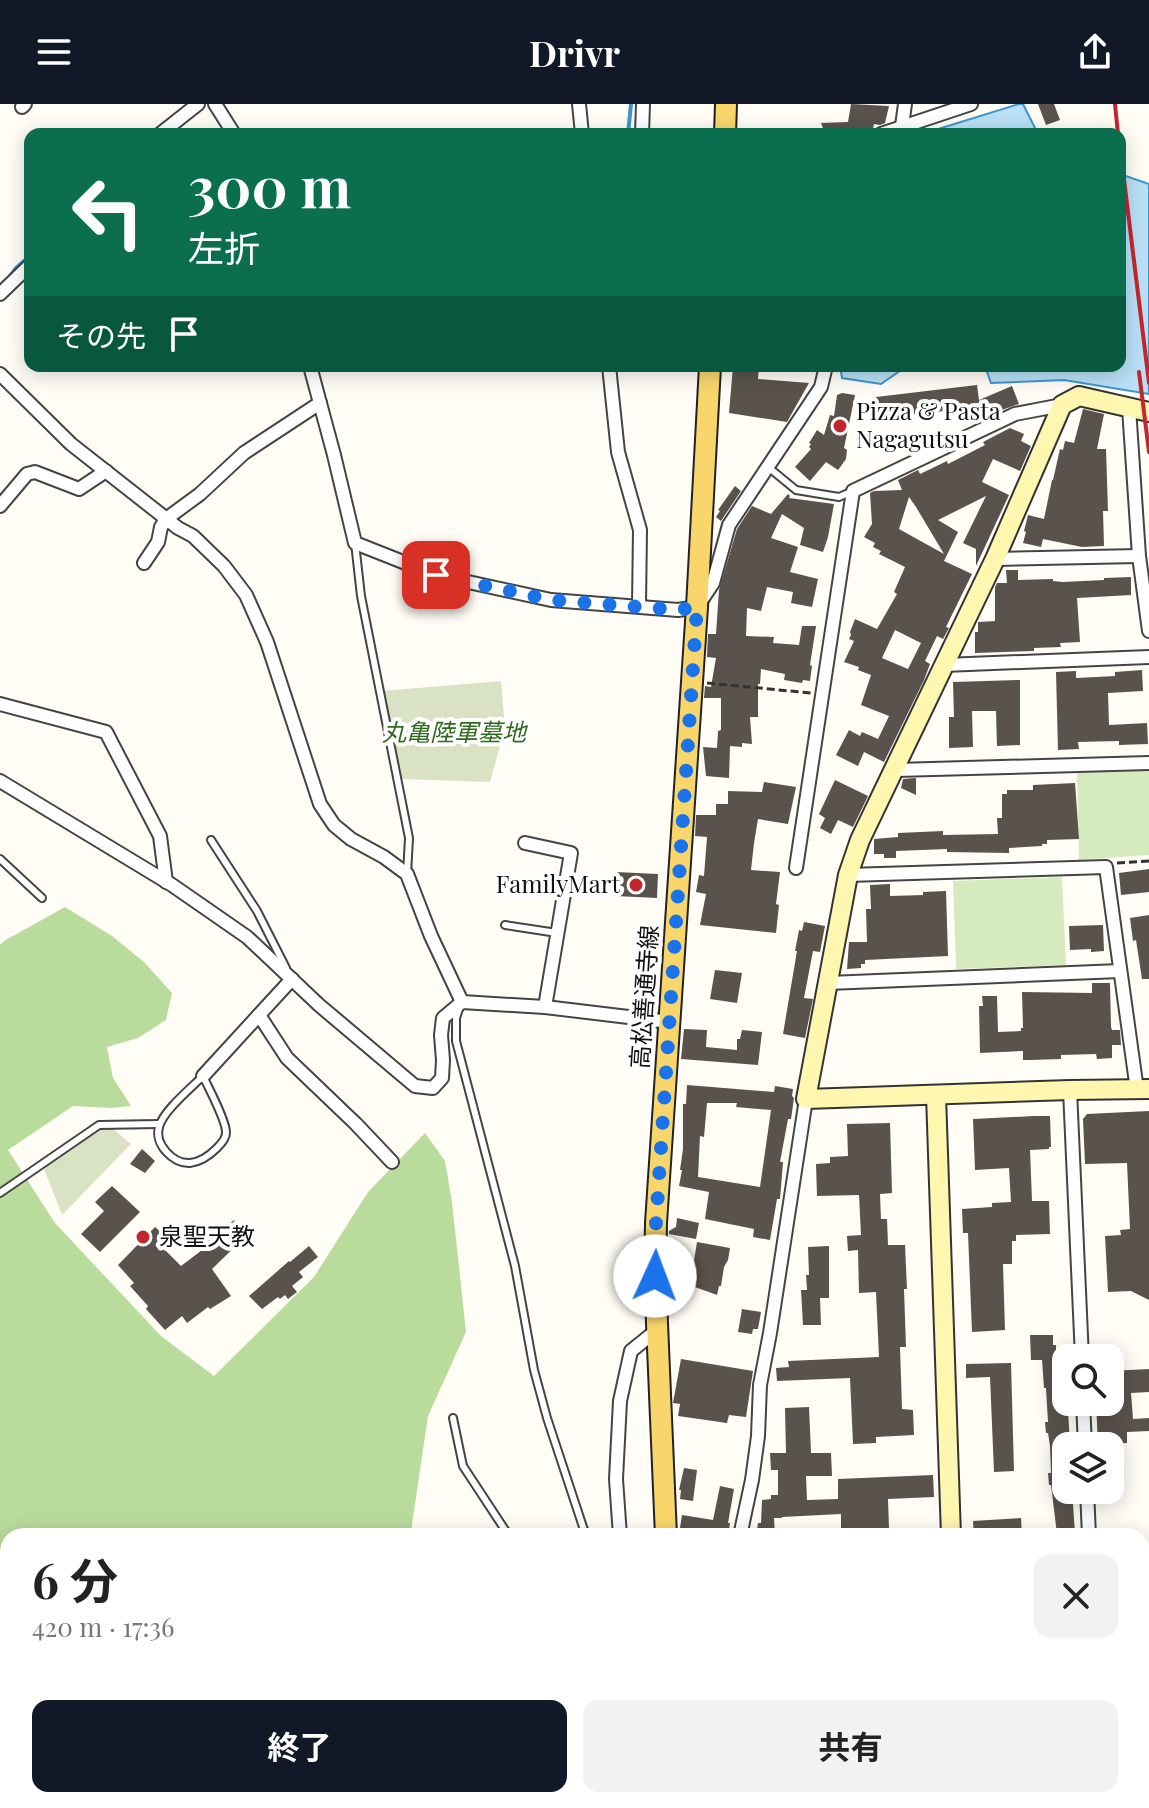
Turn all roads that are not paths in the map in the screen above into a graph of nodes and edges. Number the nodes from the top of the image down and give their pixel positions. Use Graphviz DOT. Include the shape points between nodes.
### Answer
graph roads {
  1 [pos="198,104"];
  2 [pos="215,104"];
  3 [pos="579,104"];
  4 [pos="643,104"];
  5 [pos="726,104"];
  6 [pos="905,104"];
  7 [pos="971,104"];
  8 [pos="902,126"];
  9 [pos="168,128"];
  10 [pos="230,128"];
  11 [pos="581,128"];
  12 [pos="642,128"];
  13 [pos="725,128"];
  14 [pos="897,128"];
  15 [pos="24,271"];
  16 [pos="0,294"];
  17 [pos="312,372"];
  18 [pos="610,372"];
  19 [pos="710,372"];
  20 [pos="825,372"];
  21 [pos="0,374"];
  22 [pos="320,403"];
  23 [pos="1062,405"];
  24 [pos="1129,408"];
  25 [pos="1149,412"];
  26 [pos="768,467"];
  27 [pos="106,471"];
  28 [pos="853,491"];
  29 [pos="0,505"];
  30 [pos="166,519"];
  31 [pos="355,543"];
  32 [pos="1139,556"];
  33 [pos="995,559"];
  34 [pos="144,563"];
  35 [pos="639,605"];
  36 [pos="697,607"];
  37 [pos="1149,631"];
  38 [pos="1149,657"];
  39 [pos="944,665"];
  40 [pos="0,704"];
  41 [pos="1149,763"];
  42 [pos="896,770"];
  43 [pos="0,781"];
  44 [pos="211,840"];
  45 [pos="525,843"];
  46 [pos="0,859"];
  47 [pos="796,868"];
  48 [pos="407,874"];
  49 [pos="848,875"];
  50 [pos="166,882"];
  51 [pos="42,898"];
  52 [pos="505,925"];
  53 [pos="557,933"];
  54 [pos="1120,971"];
  55 [pos="292,979"];
  56 [pos="828,983"];
  57 [pos="462,1002"];
  58 [pos="545,1007"];
  59 [pos="259,1015"];
  60 [pos="670,1022"];
  61 [pos="203,1076"];
  62 [pos="1143,1089"];
  63 [pos="1070,1090"];
  64 [pos="936,1095"];
  65 [pos="806,1099"];
  66 [pos="159,1124"];
  67 [pos="392,1162"];
  68 [pos="0,1193"];
  69 [pos="657,1330"];
  70 [pos="1081,1344"];
  71 [pos="453,1418"];
  72 [pos="1088,1504"];
  73 [pos="504,1528"];
  74 [pos="583,1528"];
  75 [pos="620,1528"];
  76 [pos="666,1528"];
  77 [pos="742,1528"];
  78 [pos="951,1528"];
  79 [pos="1089,1528"];
  1 -- 9 [label="street"];
  2 -- 10 [label="street"];
  3 -- 11 [label="street"];
  4 -- 12 [label="street"];
  5 -- 13 [label="main road"];
  6 -- 8 [label="street"];
  7 -- 8 [label="street"];
  8 -- 14 [label="street"];
  15 -- 16 [label="street"];
  17 -- 22 [label="street"];
  18 -- 35 [label="street" via="618,452 640,530"];
  19 -- 36 [label="main road, 高松善通寺線"];
  20 -- 26 [label="street" via="821,387"];
  21 -- 27 [label="street"];
  22 -- 30 [label="street" via="244,453"];
  22 -- 31 [label="street"];
  23 -- 24 [label="street" via="1079,396"];
  23 -- 28 [label="street" via="1015,414"];
  23 -- 33 [label="street"];
  24 -- 25 [label="street"];
  24 -- 32 [label="street"];
  26 -- 28 [label="lane" via="796,490 839,497"];
  26 -- 36 [label="street" via="729,525 713,583"];
  27 -- 29 [label="street" via="79,489 35,472 27,474"];
  27 -- 30 [label="street"];
  28 -- 47 [label="street"];
  30 -- 34 [label="street"];
  30 -- 48 [label="street" via="193,536 246,595 267,642 320,804 334,825"];
  31 -- 35 [label="street" via="436,575 522,594"];
  31 -- 48 [label="lane" via="409,838"];
  32 -- 33 [label="street"];
  32 -- 37 [label="street"];
  33 -- 39 [label="street"];
  35 -- 36 [label="street"];
  36 -- 60 [label="main road, 高松善通寺線"];
  38 -- 39 [label="street"];
  39 -- 42 [label="street"];
  40 -- 50 [label="street" via="106,732 160,836"];
  41 -- 42 [label="street"];
  42 -- 49 [label="street"];
  43 -- 50 [label="street"];
  44 -- 55 [label="lane"];
  45 -- 53 [label="street" via="571,853"];
  46 -- 51 [label="lane"];
  48 -- 57 [label="street"];
  49 -- 54 [label="street" via="1106,867"];
  49 -- 56 [label="street"];
  50 -- 55 [label="street" via="247,937"];
  52 -- 53 [label="lane"];
  53 -- 58 [label="street"];
  54 -- 56 [label="street"];
  54 -- 62 [label="street"];
  55 -- 57 [label="street" via="415,1086 424,1088 433,1088 442,1078 443,1018"];
  55 -- 59 [label="street"];
  56 -- 65 [label="street"];
  57 -- 58 [label="street"];
  57 -- 74 [label="lane" via="456,1041 515,1266 534,1370"];
  58 -- 60 [label="street"];
  59 -- 61 [label="street"];
  59 -- 67 [label="street" via="287,1058"];
  60 -- 69 [label="main road, 高松善通寺線" via="656,1223"];
  61 -- 66 [label="lane"];
  61 -- 66 [label="lane" via="226,1132 222,1143 199,1161 187,1163 164,1149 157,1137"];
  62 -- 63 [label="street"];
  63 -- 64 [label="street"];
  63 -- 70 [label="street"];
  64 -- 65 [label="street"];
  64 -- 78 [label="street"];
  65 -- 77 [label="street"];
  66 -- 68 [label="lane" via="99,1125"];
  69 -- 75 [label="street" via="631,1351 620,1401"];
  69 -- 76 [label="main road, 高松善通寺線"];
  71 -- 73 [label="lane" via="463,1466"];
  72 -- 79 [label="street"];
}
